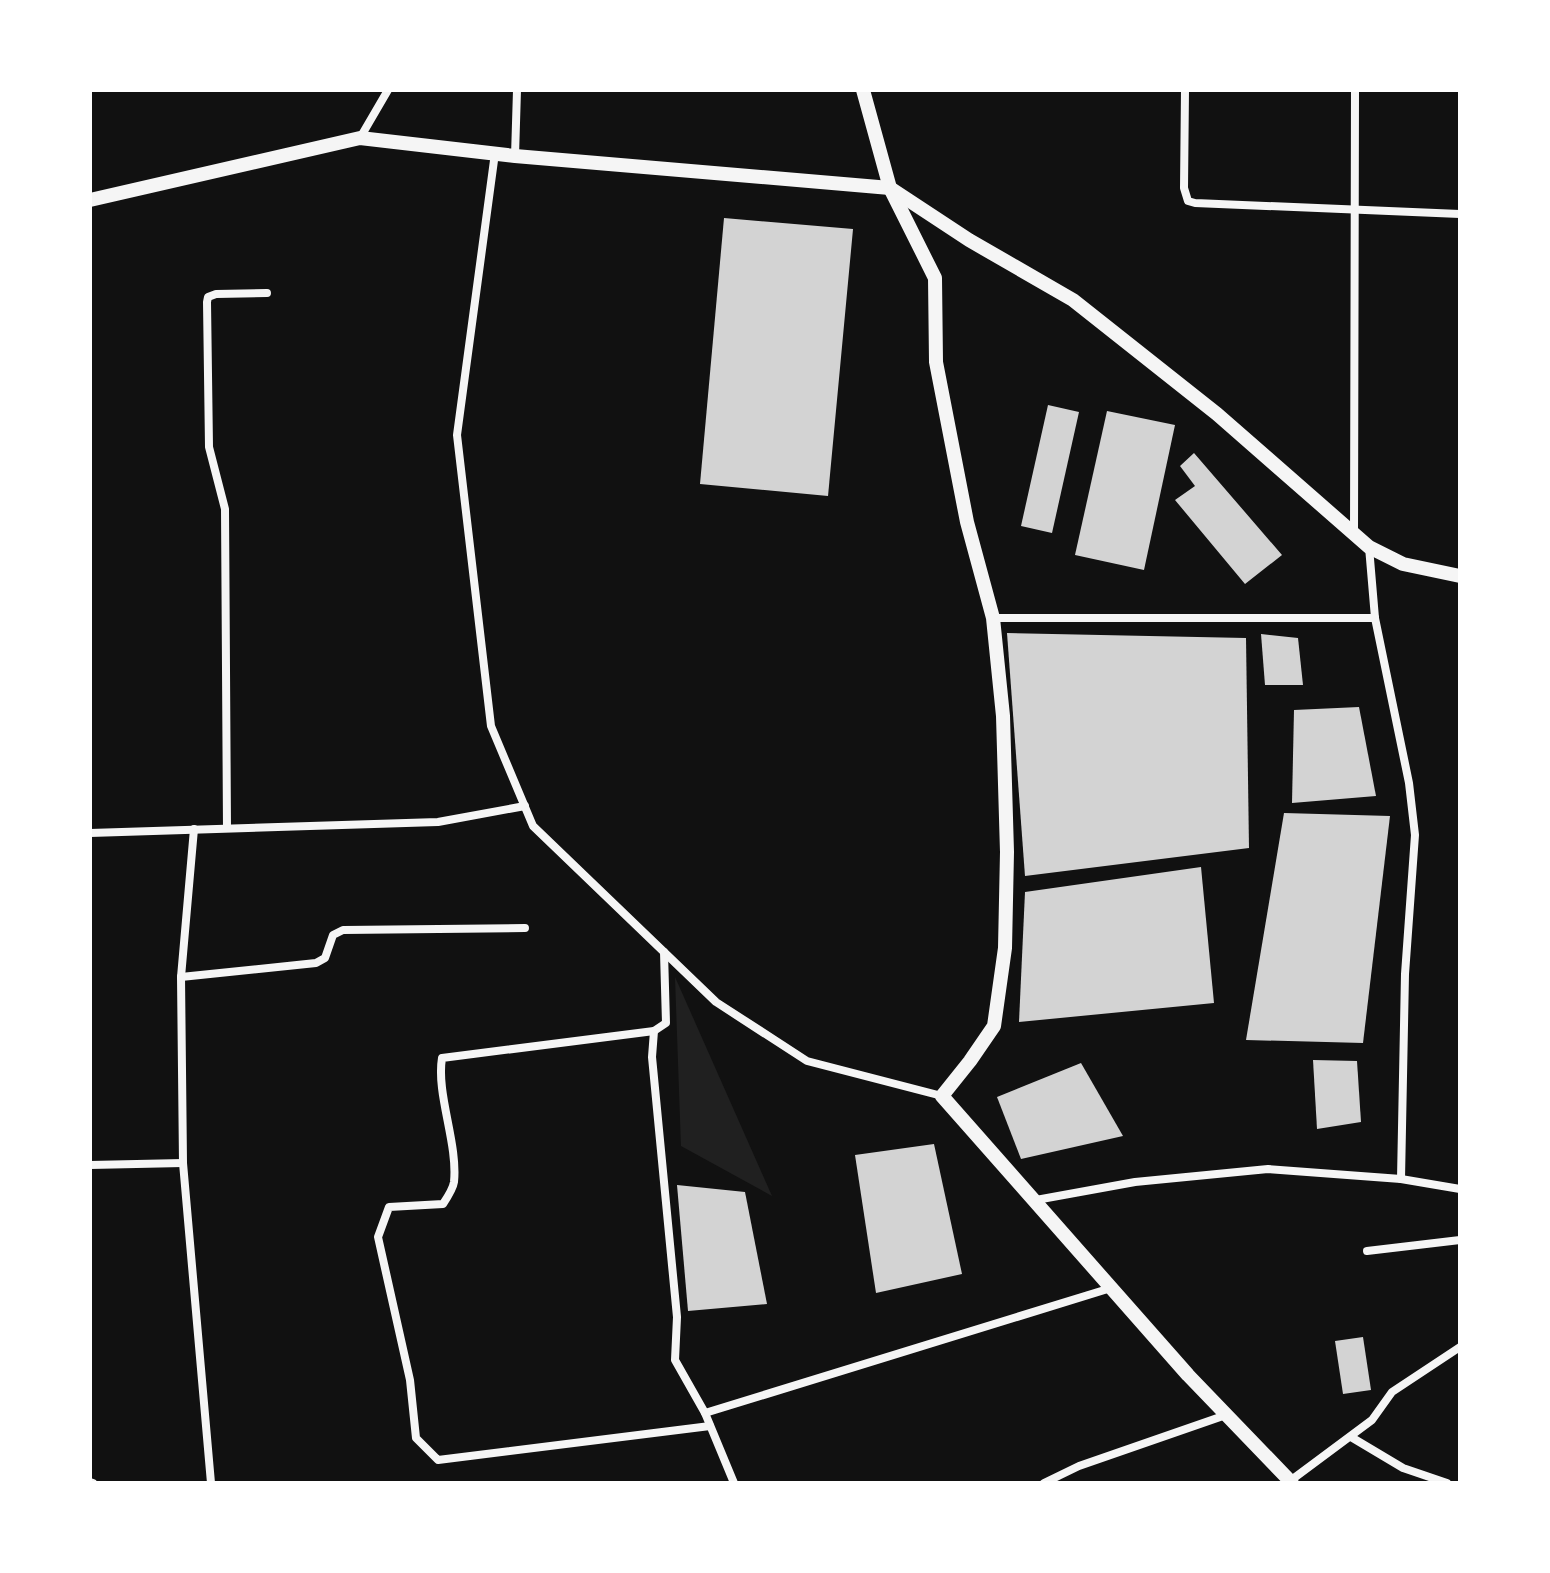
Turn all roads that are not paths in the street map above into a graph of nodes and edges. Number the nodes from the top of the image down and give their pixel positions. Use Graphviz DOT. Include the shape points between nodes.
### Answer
graph roads {
  1 [pos="388,90"];
  2 [pos="517,90"];
  3 [pos="863,90"];
  4 [pos="1185,90"];
  5 [pos="1355,90"];
  6 [pos="360,138"];
  7 [pos="495,153"];
  8 [pos="515,156"];
  9 [pos="890,188"];
  10 [pos="90,200"];
  11 [pos="1355,208"];
  12 [pos="1460,214"];
  13 [pos="267,293"];
  14 [pos="1354,535"];
  15 [pos="1369,547"];
  16 [pos="1460,576"];
  17 [pos="993,618"];
  18 [pos="1375,618"];
  19 [pos="525,806"];
  20 [pos="227,828"];
  21 [pos="194,829"];
  22 [pos="90,833"];
  23 [pos="525,928"];
  24 [pos="664,952"];
  25 [pos="181,977"];
  26 [pos="654,1031"];
  27 [pos="942,1096"];
  28 [pos="183,1163"];
  29 [pos="90,1165"];
  30 [pos="1401,1179"];
  31 [pos="1460,1189"];
  32 [pos="1036,1200"];
  33 [pos="1460,1240"];
  34 [pos="1367,1251"];
  35 [pos="1112,1288"];
  36 [pos="1460,1347"];
  37 [pos="705,1413"];
  38 [pos="1226,1415"];
  39 [pos="710,1426"];
  40 [pos="1351,1437"];
  41 [pos="1291,1482"];
  42 [pos="211,1483"];
  43 [pos="734,1483"];
  44 [pos="1044,1483"];
  45 [pos="1447,1483"];
  1 -- 6 [label="street"];
  2 -- 8 [label="street"];
  3 -- 9 [label="street"];
  4 -- 11 [label="street" via="1188,201"];
  5 -- 11 [label="street"];
  6 -- 7 [label="street"];
  6 -- 10 [label="street"];
  7 -- 8 [label="street"];
  7 -- 19 [label="street" via="457,435 491,726"];
  8 -- 9 [label="street"];
  9 -- 14 [label="street" via="1073,300 1217,414"];
  9 -- 17 [label="street" via="935,278 936,362 967,522"];
  11 -- 12 [label="street"];
  11 -- 14 [label="street"];
  13 -- 20 [label="street" via="216,294 207,302 209,447 225,509"];
  14 -- 15 [label="street"];
  15 -- 16 [label="street" via="1403,564"];
  15 -- 18 [label="street"];
  17 -- 18 [label="street"];
  17 -- 27 [label="street" via="1003,716 1005,948 994,1026"];
  18 -- 30 [label="street" via="1414,808"];
  19 -- 20 [label="street" via="438,822"];
  19 -- 24 [label="street" via="533,826"];
  20 -- 21 [label="street"];
  21 -- 22 [label="street"];
  21 -- 25 [label="street"];
  23 -- 25 [label="street" via="343,930 333,935 325,958 316,963"];
  24 -- 26 [label="street" via="666,1023"];
  24 -- 27 [label="street" via="716,1002 807,1061"];
  25 -- 28 [label="street"];
  26 -- 37 [label="street" via="652,1057 677,1317 675,1360"];
  26 -- 39 [label="street" via="442,1058 454,1184 443,1204 389,1207 378,1237 410,1380 416,1438 438,1460"];
  27 -- 32 [label="street"];
  28 -- 29 [label="street"];
  28 -- 42 [label="street"];
  30 -- 31 [label="street"];
  30 -- 32 [label="street" via="1268,1169 1135,1182"];
  32 -- 35 [label="street"];
  33 -- 34 [label="street"];
  35 -- 37 [label="street"];
  35 -- 38 [label="street"];
  36 -- 40 [label="street" via="1392,1392 1372,1420"];
  37 -- 39 [label="street"];
  38 -- 41 [label="street"];
  38 -- 44 [label="street"];
  39 -- 43 [label="street"];
  40 -- 41 [label="street"];
  40 -- 45 [label="street" via="1403,1468"];
}
